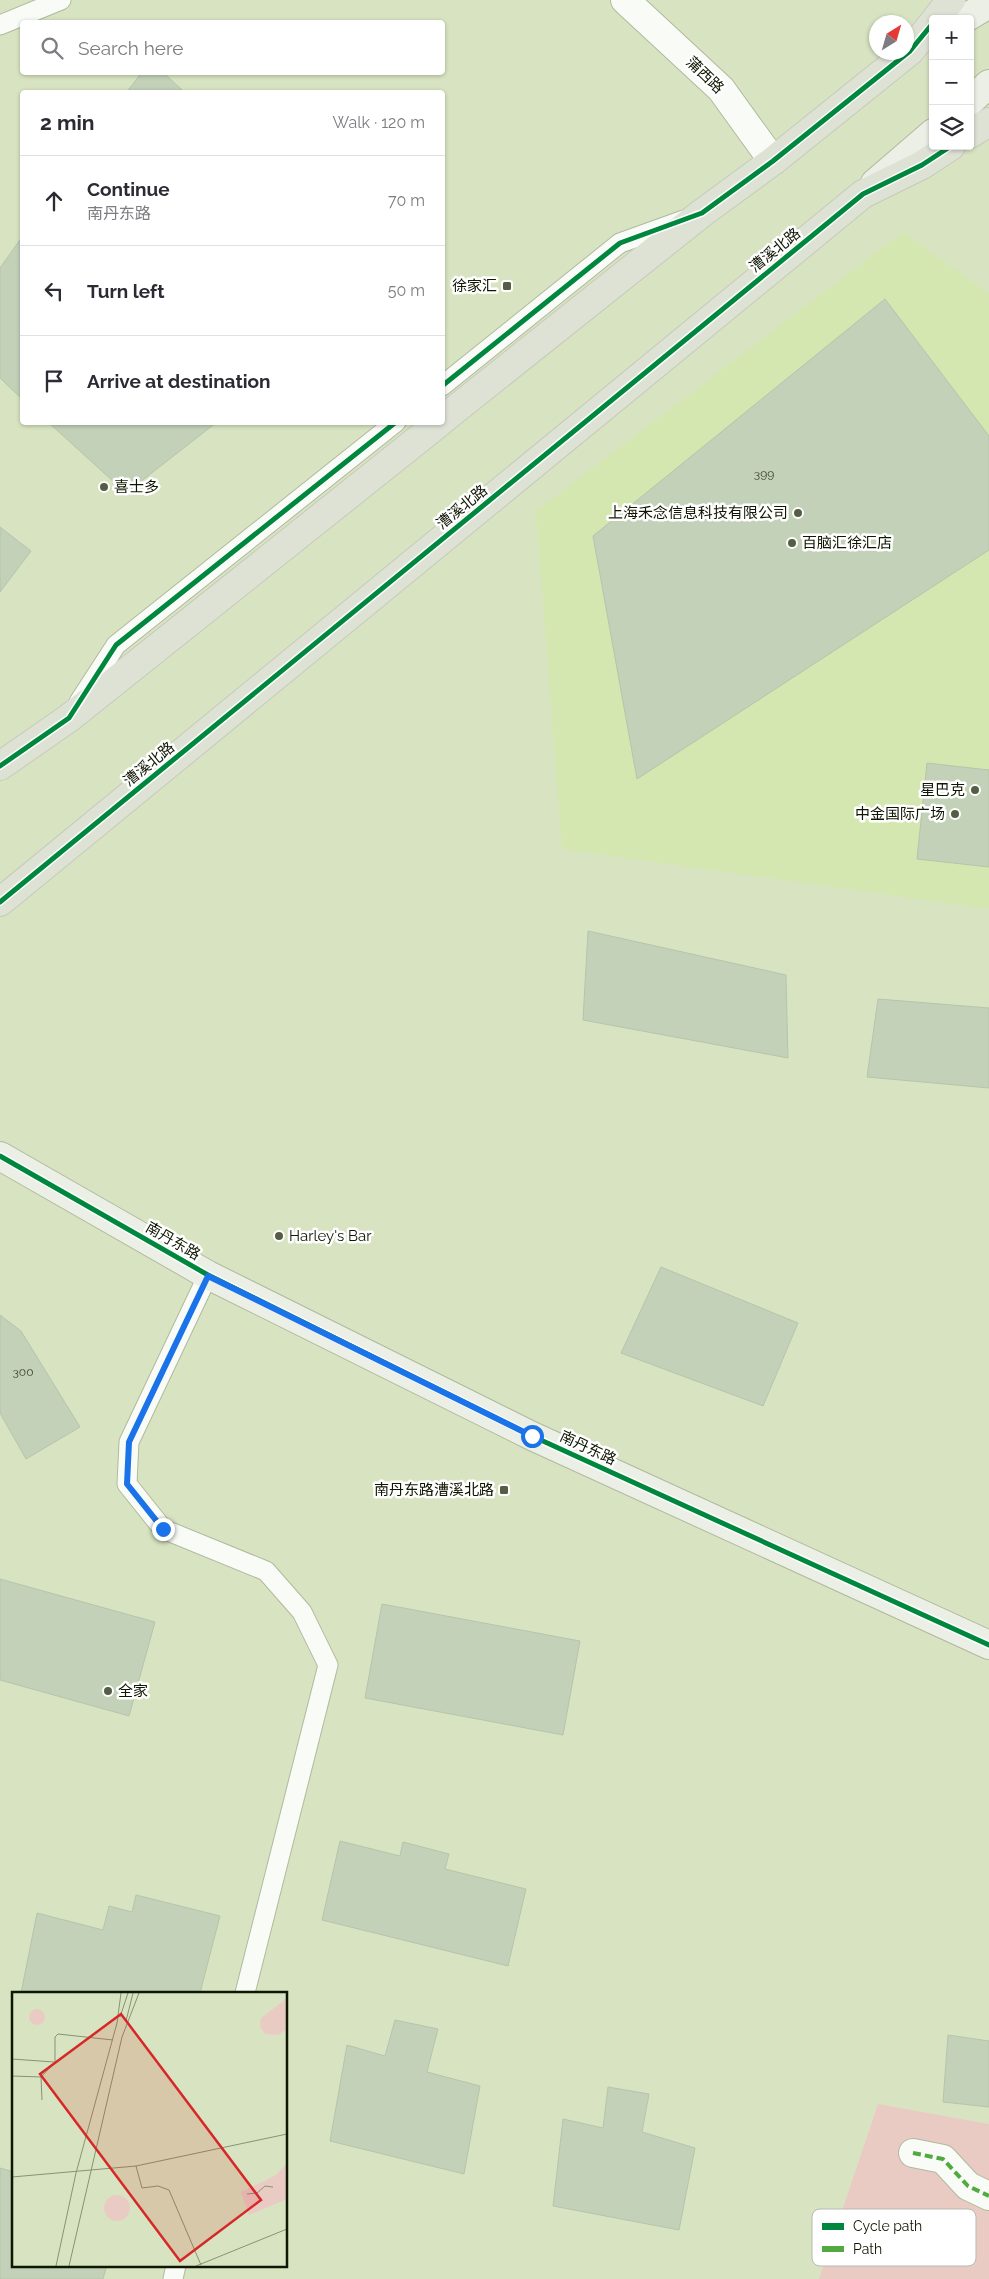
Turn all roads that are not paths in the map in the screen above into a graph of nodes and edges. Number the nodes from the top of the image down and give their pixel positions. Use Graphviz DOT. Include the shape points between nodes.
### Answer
graph roads {
  1 [pos="61,0"];
  2 [pos="625,0"];
  3 [pos="951,0"];
  4 [pos="989,4"];
  5 [pos="939,15"];
  6 [pos="971,15"];
  7 [pos="0,25"];
  8 [pos="929,27"];
  9 [pos="929,40"];
  10 [pos="914,46"];
  11 [pos="914,49"];
  12 [pos="899,60"];
  13 [pos="989,84"];
  14 [pos="974,97"];
  15 [pos="989,122"];
  16 [pos="974,131"];
  17 [pos="929,136"];
  18 [pos="945,150"];
  19 [pos="773,161"];
  20 [pos="863,194"];
  21 [pos="702,213"];
  22 [pos="445,384"];
  23 [pos="445,418"];
  24 [pos="392,425"];
  25 [pos="436,425"];
  26 [pos="69,718"];
  27 [pos="0,766"];
  28 [pos="0,902"];
  29 [pos="0,1156"];
  30 [pos="208,1276"];
  31 [pos="989,1645"];
  32 [pos="245,1992"];
  33 [pos="913,2153"];
  34 [pos="989,2196"];
  35 [pos="176,2266"];
  36 [pos="173,2279"];
  1 -- 7 [label="lane"];
  2 -- 19 [label="street, 蒲西路" via="721,89"];
  3 -- 5 [label="main road"];
  4 -- 6 [label="main road"];
  8 -- 10 [label="main road"];
  9 -- 11 [label="main road"];
  12 -- 19 [label="main road"];
  13 -- 14 [label="main road"];
  15 -- 16 [label="main road"];
  17 -- 20 [label="main road"];
  18 -- 20 [label="main road, 漕溪北路"];
  19 -- 21 [label="main road"];
  20 -- 28 [label="main road, 漕溪北路"];
  21 -- 22 [label="lane" via="620,243"];
  21 -- 23 [label="main road"];
  24 -- 26 [label="lane" via="116,645"];
  25 -- 26 [label="main road"];
  26 -- 27 [label="main road"];
  29 -- 30 [label="main road, 南丹东路"];
  30 -- 31 [label="main road, 南丹东路" via="532,1436"];
  30 -- 32 [label="lane" via="129,1442 127,1484 163,1529 266,1571 302,1612 328,1665"];
  33 -- 34 [label="street" via="943,2159 968,2186"];
  35 -- 36 [label="lane"];
}
